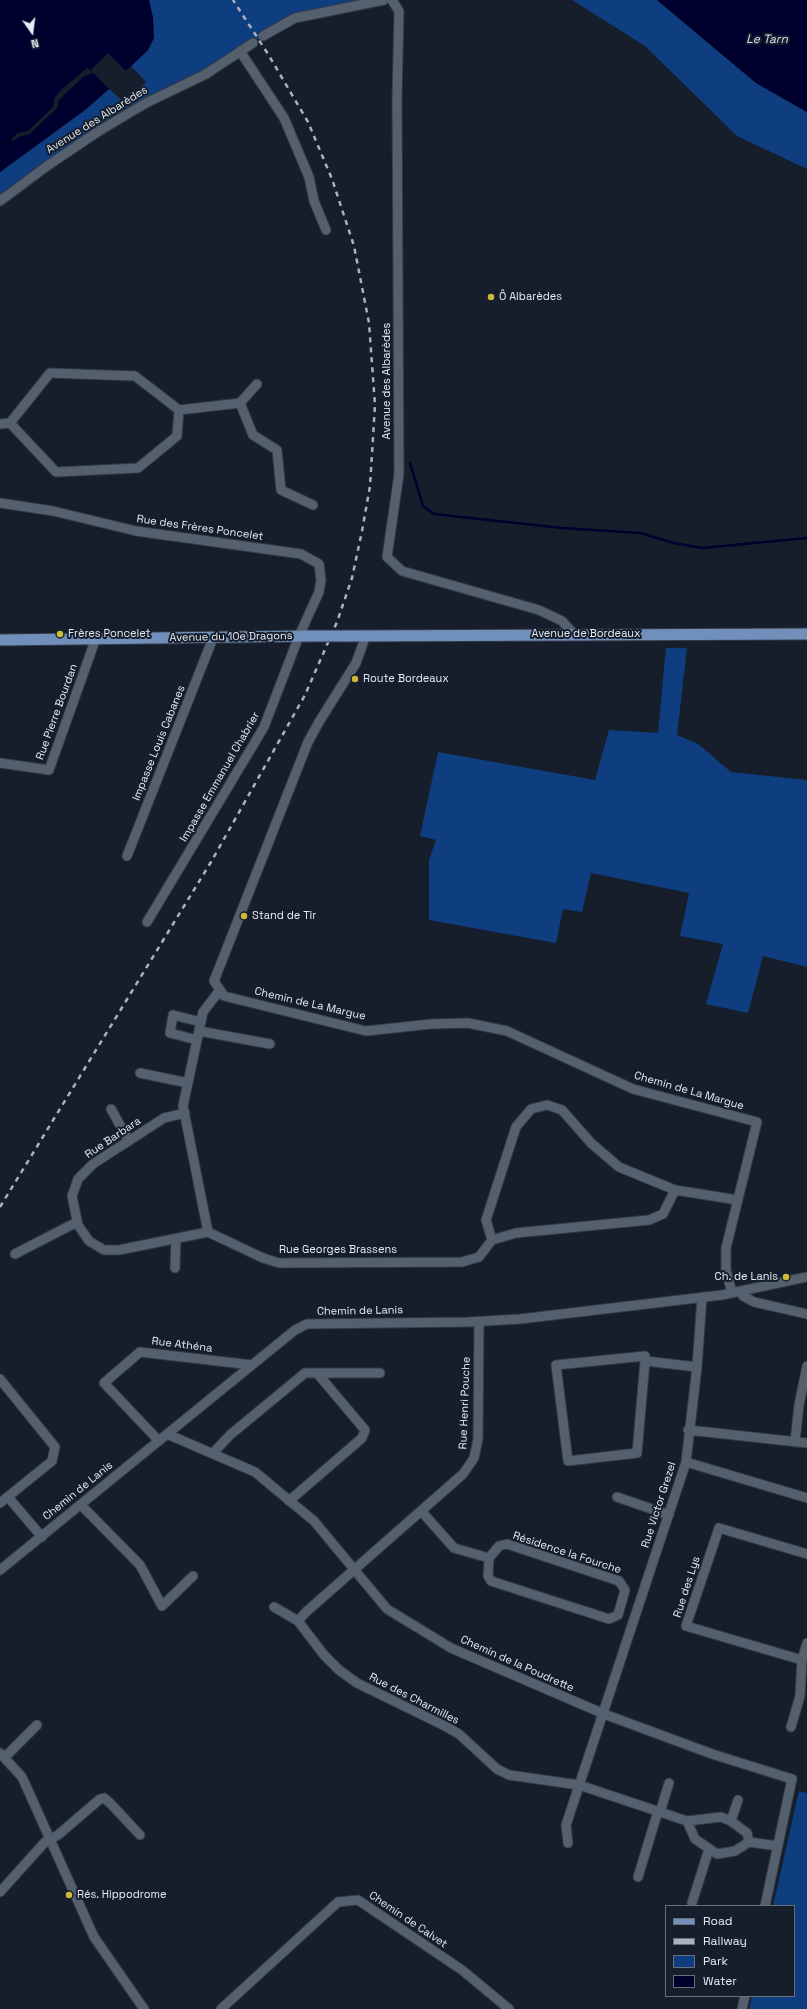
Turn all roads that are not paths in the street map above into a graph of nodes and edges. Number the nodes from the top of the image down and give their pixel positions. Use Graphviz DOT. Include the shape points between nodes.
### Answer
graph roads {
  1 [pos="384,0"];
  2 [pos="392,0"];
  3 [pos="263,36"];
  4 [pos="252,43"];
  5 [pos="240,51"];
  6 [pos="0,201"];
  7 [pos="326,230"];
  8 [pos="257,384"];
  9 [pos="240,403"];
  10 [pos="179,410"];
  11 [pos="10,423"];
  12 [pos="0,424"];
  13 [pos="0,503"];
  14 [pos="313,505"];
  15 [pos="574,634"];
  16 [pos="807,634"];
  17 [pos="366,635"];
  18 [pos="304,636"];
  19 [pos="96,638"];
  20 [pos="213,638"];
  21 [pos="0,640"];
  22 [pos="0,763"];
  23 [pos="127,856"];
  24 [pos="148,922"];
  25 [pos="220,990"];
  26 [pos="200,1026"];
  27 [pos="197,1040"];
  28 [pos="270,1044"];
  29 [pos="140,1074"];
  30 [pos="188,1083"];
  31 [pos="111,1109"];
  32 [pos="184,1113"];
  33 [pos="129,1140"];
  34 [pos="675,1190"];
  35 [pos="738,1200"];
  36 [pos="77,1222"];
  37 [pos="208,1232"];
  38 [pos="176,1238"];
  39 [pos="492,1240"];
  40 [pos="15,1254"];
  41 [pos="175,1268"];
  42 [pos="807,1277"];
  43 [pos="737,1293"];
  44 [pos="702,1297"];
  45 [pos="807,1314"];
  46 [pos="479,1322"];
  47 [pos="645,1361"];
  48 [pos="252,1365"];
  49 [pos="807,1366"];
  50 [pos="697,1367"];
  51 [pos="317,1373"];
  52 [pos="380,1373"];
  53 [pos="0,1379"];
  54 [pos="688,1430"];
  55 [pos="168,1434"];
  56 [pos="158,1441"];
  57 [pos="795,1442"];
  58 [pos="807,1443"];
  59 [pos="212,1453"];
  60 [pos="686,1462"];
  61 [pos="8,1497"];
  62 [pos="617,1497"];
  63 [pos="807,1498"];
  64 [pos="289,1501"];
  65 [pos="0,1503"];
  66 [pos="81,1505"];
  67 [pos="422,1512"];
  68 [pos="669,1515"];
  69 [pos="42,1537"];
  70 [pos="807,1554"];
  71 [pos="489,1558"];
  72 [pos="0,1570"];
  73 [pos="355,1570"];
  74 [pos="193,1576"];
  75 [pos="622,1600"];
  76 [pos="638,1606"];
  77 [pos="274,1607"];
  78 [pos="298,1621"];
  79 [pos="807,1643"];
  80 [pos="802,1660"];
  81 [pos="604,1714"];
  82 [pos="37,1725"];
  83 [pos="791,1727"];
  84 [pos="3,1755"];
  85 [pos="669,1783"];
  86 [pos="579,1785"];
  87 [pos="738,1800"];
  88 [pos="659,1812"];
  89 [pos="687,1821"];
  90 [pos="731,1821"];
  91 [pos="140,1835"];
  92 [pos="50,1840"];
  93 [pos="749,1842"];
  94 [pos="568,1843"];
  95 [pos="778,1846"];
  96 [pos="709,1849"];
  97 [pos="638,1877"];
  98 [pos="0,1892"];
  99 [pos="692,1903"];
  100 [pos="764,1905"];
  101 [pos="745,1997"];
  102 [pos="144,2009"];
  103 [pos="221,2009"];
  104 [pos="509,2009"];
  105 [pos="742,2009"];
  1 -- 3 [label="street" via="295,18"];
  2 -- 15 [label="street, Avenue des Albarèdes" via="399,11 399,474 387,557 402,571 539,610 562,621"];
  4 -- 5 [label="street, Avenue des Albarèdes"];
  5 -- 6 [label="street, Avenue des Albarèdes" via="206,74 146,103 99,131"];
  5 -- 7 [label="street" via="284,118"];
  8 -- 9 [label="street"];
  9 -- 10 [label="street"];
  9 -- 14 [label="street" via="254,435 277,450 281,490"];
  10 -- 11 [label="street" via="135,376 50,373"];
  10 -- 11 [label="street" via="177,436 138,468 56,472"];
  11 -- 12 [label="street"];
  13 -- 18 [label="street, Rue des Frères Poncelet" via="53,511 136,531 301,554 319,564 321,580"];
  15 -- 16 [label="main road, Avenue de Bordeaux"];
  15 -- 17 [label="main road, Avenue de Bordeaux"];
  17 -- 18 [label="main road, Avenue du 10e Dragons, bridge"];
  17 -- 25 [label="street" via="356,663 318,722 298,765 214,981"];
  18 -- 20 [label="main road, Avenue du 10e Dragons"];
  18 -- 24 [label="street, Impasse Emmanuel Chabrier" via="264,728"];
  19 -- 20 [label="main road, Avenue du 10e Dragons"];
  19 -- 21 [label="main road, Avenue du 10e Dragons"];
  19 -- 22 [label="street, Rue Pierre Bourdan" via="49,770"];
  20 -- 23 [label="street, Impasse Louis Cabanes"];
  25 -- 26 [label="street" via="203,1012"];
  25 -- 35 [label="street, Chemin de La Margue" via="224,996 366,1031 431,1024 468,1024 507,1031 634,1089 757,1122"];
  26 -- 27 [label="street"];
  26 -- 27 [label="street" via="173,1015 170,1032"];
  26 -- 28 [label="street"];
  27 -- 30 [label="street"];
  29 -- 30 [label="street"];
  30 -- 32 [label="street"];
  31 -- 33 [label="street"];
  32 -- 33 [label="street, Rue Barbara" via="164,1118"];
  32 -- 37 [label="street"];
  33 -- 36 [label="street, Rue Barbara" via="93,1164 78,1179 72,1196"];
  34 -- 35 [label="street"];
  34 -- 39 [label="street" via="663,1214 649,1220 582,1229 516,1233"];
  34 -- 39 [label="street" via="619,1167 591,1143 562,1110 547,1105 531,1109 516,1126 486,1220"];
  35 -- 43 [label="street, Chemin de La Margue" via="726,1248 725,1263"];
  36 -- 38 [label="street, Rue Barbara" via="89,1240 104,1250 119,1250"];
  36 -- 40 [label="street"];
  37 -- 38 [label="street, Rue Barbara"];
  37 -- 39 [label="street, Rue Georges Brassens" via="263,1258 280,1263 462,1262 479,1257"];
  38 -- 41 [label="street"];
  42 -- 43 [label="street"];
  43 -- 44 [label="street, Chemin de Lanis"];
  43 -- 45 [label="street" via="754,1302"];
  44 -- 46 [label="street, Chemin de Lanis"];
  44 -- 50 [label="street, Rue Victor Grezel"];
  46 -- 48 [label="street, Chemin de Lanis" via="307,1324 294,1330"];
  46 -- 67 [label="street, Rue Henri Pouche" via="478,1439 474,1458 463,1474"];
  47 -- 47 [label="street" via="637,1453 568,1461 556,1365 645,1356"];
  47 -- 50 [label="street"];
  48 -- 55 [label="street, Chemin de Lanis"];
  48 -- 56 [label="street, Rue Athéna" via="140,1352 104,1383"];
  49 -- 57 [label="street"];
  50 -- 54 [label="street, Rue Victor Grezel"];
  51 -- 52 [label="street"];
  51 -- 59 [label="street" via="305,1372"];
  51 -- 64 [label="street" via="366,1430 362,1438"];
  53 -- 61 [label="street" via="55,1447 52,1461"];
  54 -- 57 [label="street"];
  54 -- 60 [label="street, Rue Victor Grezel"];
  55 -- 56 [label="street, Chemin de Lanis"];
  55 -- 59 [label="street, Chemin de la Poudrette"];
  56 -- 66 [label="street, Chemin de Lanis"];
  57 -- 58 [label="street"];
  59 -- 64 [label="street, Chemin de la Poudrette" via="255,1472"];
  60 -- 63 [label="street"];
  60 -- 68 [label="street, Rue Victor Grezel"];
  61 -- 65 [label="street"];
  61 -- 69 [label="street"];
  62 -- 68 [label="street"];
  64 -- 73 [label="street, Chemin de la Poudrette" via="314,1522"];
  66 -- 69 [label="street, Chemin de Lanis"];
  66 -- 74 [label="street" via="140,1565 162,1606"];
  67 -- 71 [label="street" via="454,1548"];
  67 -- 73 [label="street, Rue Henri Pouche"];
  68 -- 76 [label="street, Rue Victor Grezel"];
  69 -- 72 [label="street, Chemin de Lanis"];
  70 -- 80 [label="street, Rue des Lys" via="719,1528 686,1626"];
  71 -- 75 [label="street, Résidence la Fourche" via="499,1546 507,1544 620,1581 625,1590"];
  71 -- 75 [label="street" via="488,1576 491,1581 559,1604 609,1619 618,1615"];
  73 -- 78 [label="street"];
  73 -- 81 [label="street, Chemin de la Poudrette" via="386,1609 452,1648"];
  75 -- 76 [label="street"];
  76 -- 81 [label="street, Rue Victor Grezel"];
  77 -- 78 [label="street, Rue des Charmilles"];
  78 -- 86 [label="street, Rue des Charmilles" via="339,1670 357,1683 459,1734 498,1769 509,1775 527,1779"];
  79 -- 80 [label="street"];
  80 -- 83 [label="street" via="800,1696"];
  81 -- 86 [label="street"];
  81 -- 95 [label="street, Chemin de la Poudrette" via="712,1754 792,1779"];
  82 -- 84 [label="street"];
  84 -- 92 [label="street" via="22,1777"];
  85 -- 88 [label="street"];
  86 -- 88 [label="street, Rue des Charmilles"];
  86 -- 94 [label="street" via="566,1825"];
  87 -- 90 [label="street"];
  88 -- 89 [label="street, Rue des Charmilles"];
  88 -- 97 [label="street"];
  89 -- 90 [label="street, Rue des Charmilles" via="721,1817"];
  89 -- 96 [label="street" via="695,1838"];
  90 -- 93 [label="street, Rue des Charmilles" via="748,1833"];
  91 -- 92 [label="street" via="104,1798"];
  92 -- 98 [label="street" via="44,1842"];
  92 -- 102 [label="street" via="94,1937"];
  93 -- 95 [label="street"];
  93 -- 96 [label="street" via="735,1851 717,1854"];
  95 -- 100 [label="street, Chemin de la Poudrette"];
  96 -- 99 [label="street"];
  101 -- 105 [label="street"];
  103 -- 104 [label="street, Chemin de Calvet" via="338,1902 358,1900 462,1970"];
}
